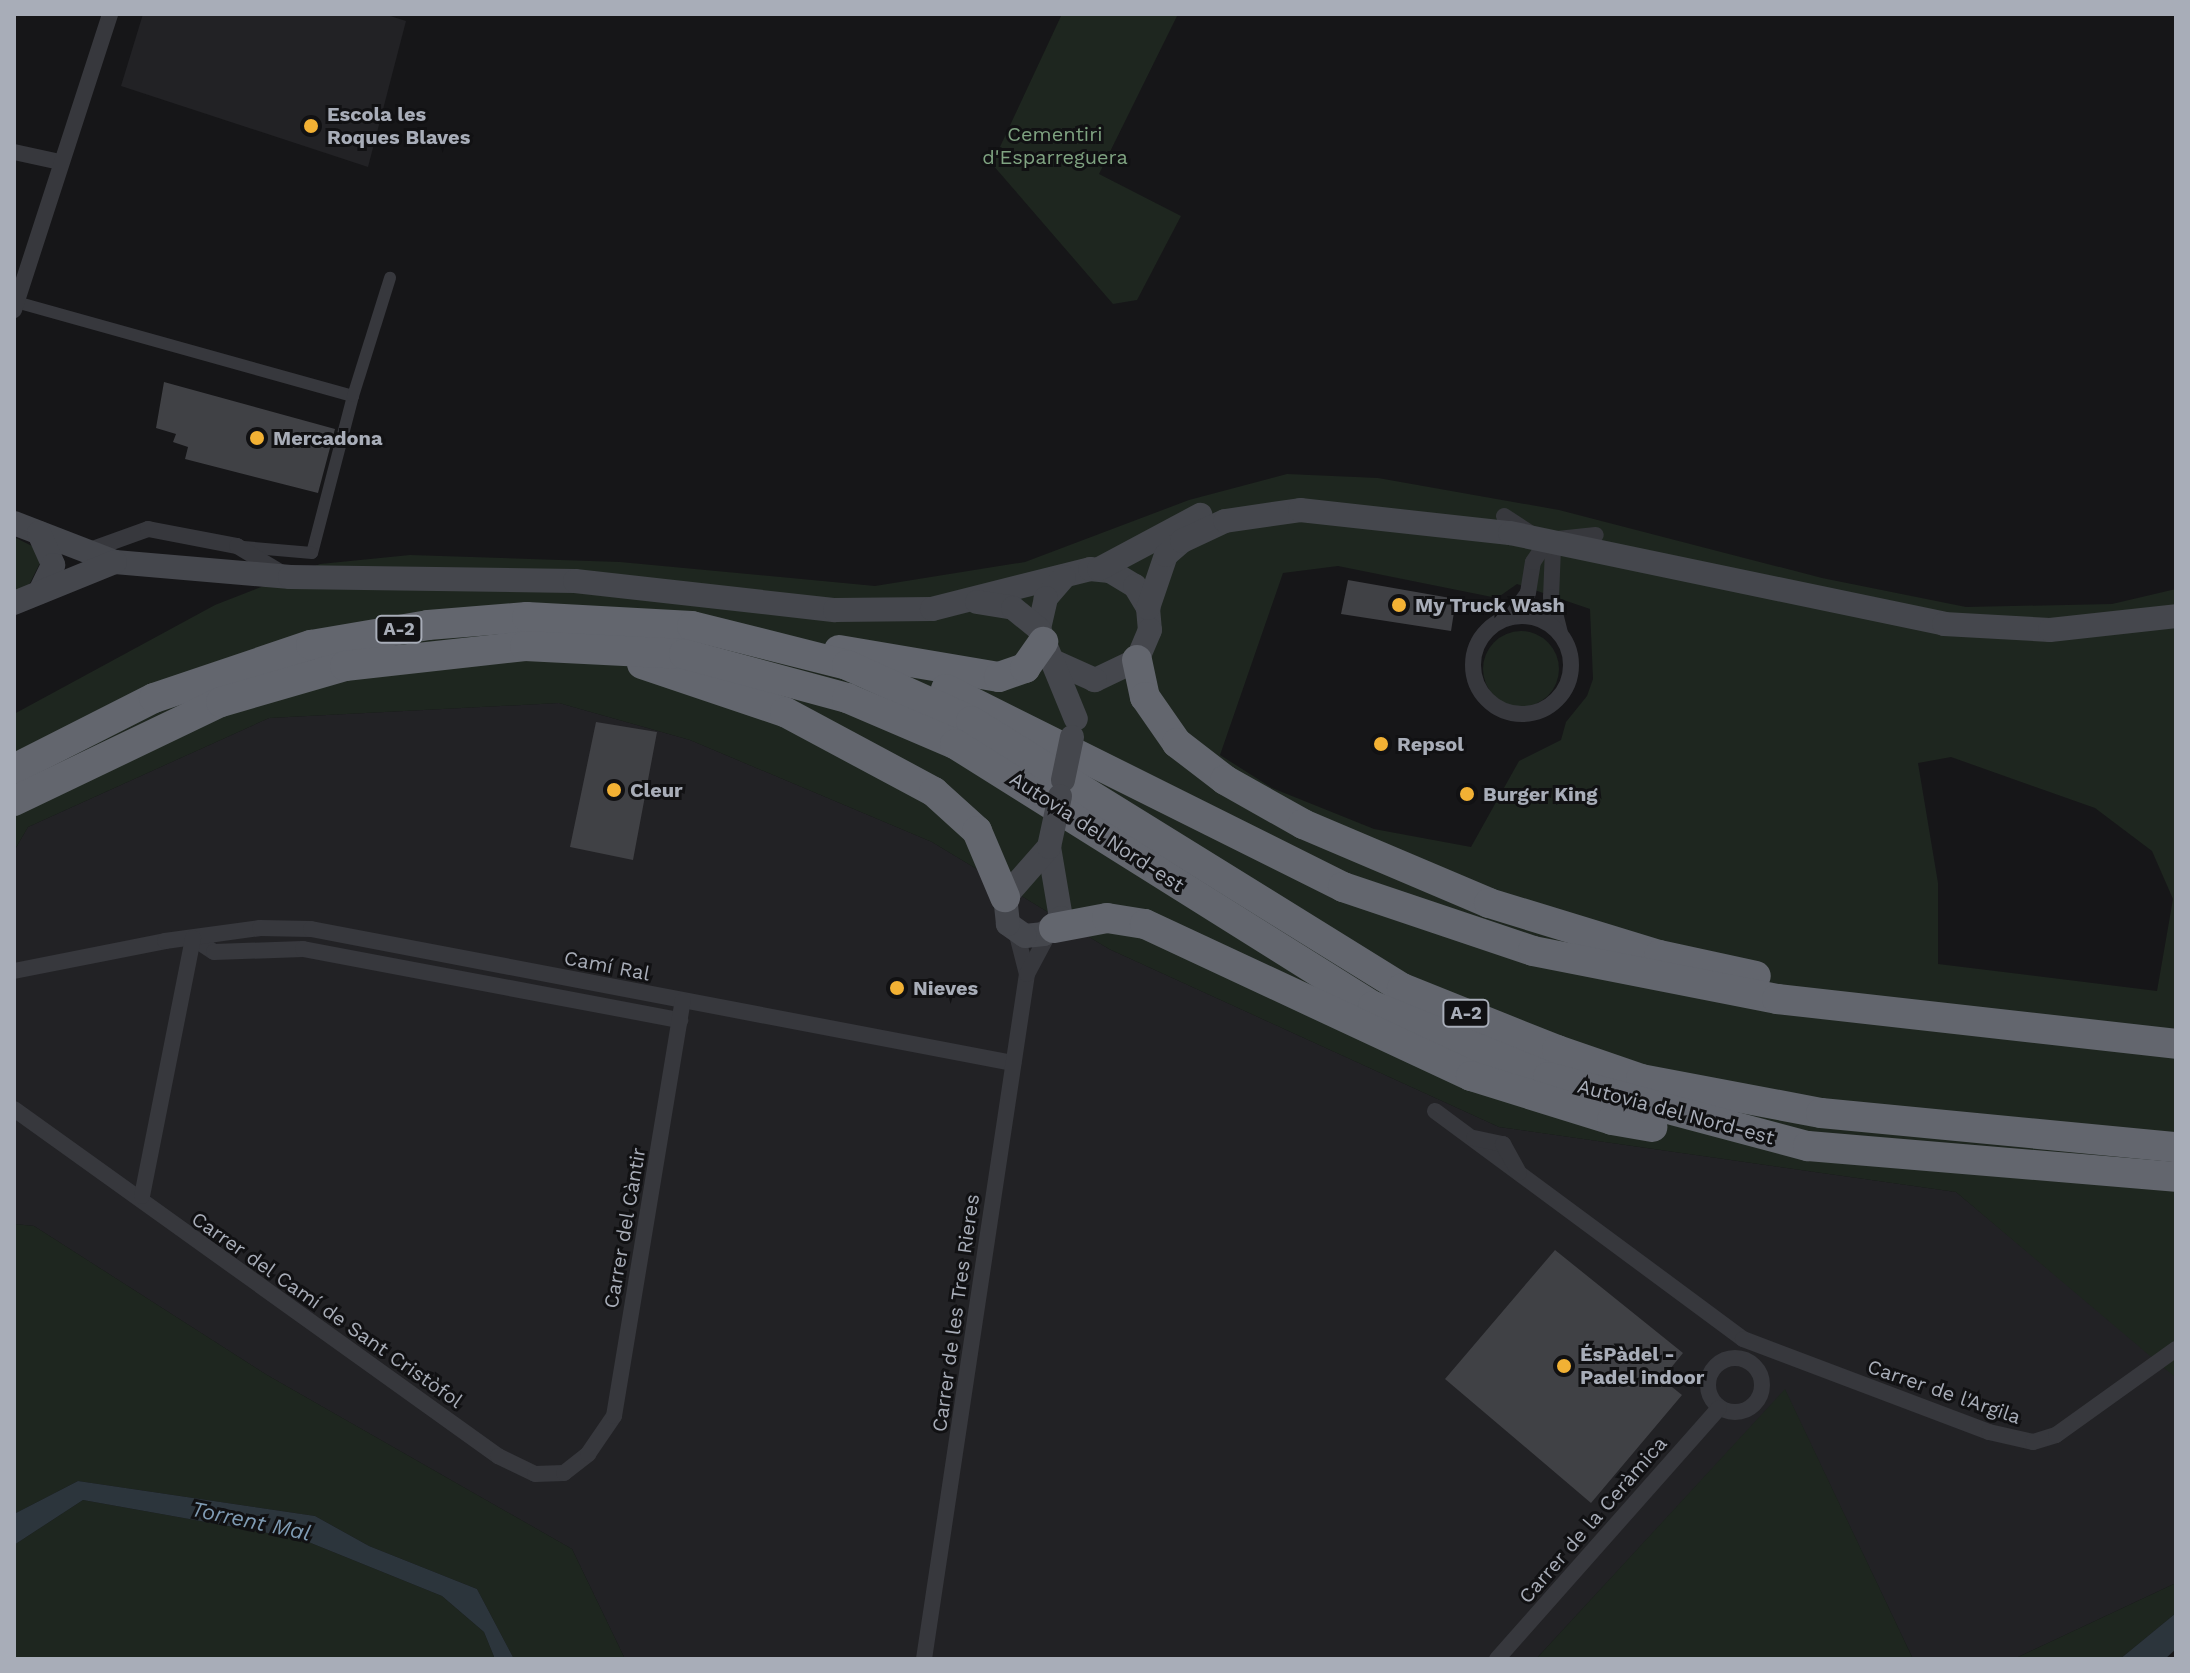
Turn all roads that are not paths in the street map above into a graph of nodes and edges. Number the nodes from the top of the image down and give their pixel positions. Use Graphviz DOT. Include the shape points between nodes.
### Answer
graph roads {
  1 [pos="104,15"];
  2 [pos="14,152"];
  3 [pos="60,162"];
  4 [pos="390,278"];
  5 [pos="15,306"];
  6 [pos="353,396"];
  7 [pos="22,524"];
  8 [pos="1507,524"];
  9 [pos="1548,540"];
  10 [pos="1593,542"];
  11 [pos="237,546"];
  12 [pos="87,551"];
  13 [pos="115,562"];
  14 [pos="1533,562"];
  15 [pos="1555,567"];
  16 [pos="1099,569"];
  17 [pos="290,577"];
  18 [pos="1065,577"];
  19 [pos="40,592"];
  20 [pos="966,602"];
  21 [pos="14,603"];
  22 [pos="1148,608"];
  23 [pos="2176,616"];
  24 [pos="1511,617"];
  25 [pos="1560,633"];
  26 [pos="1046,645"];
  27 [pos="808,652"];
  28 [pos="624,653"];
  29 [pos="1137,660"];
  30 [pos="847,665"];
  31 [pos="1108,678"];
  32 [pos="1074,728"];
  33 [pos="14,769"];
  34 [pos="14,801"];
  35 [pos="1049,847"];
  36 [pos="1014,888"];
  37 [pos="1059,893"];
  38 [pos="1052,930"];
  39 [pos="1016,931"];
  40 [pos="193,938"];
  41 [pos="14,971"];
  42 [pos="1027,974"];
  43 [pos="683,1001"];
  44 [pos="680,1020"];
  45 [pos="2113,1036"];
  46 [pos="2176,1044"];
  47 [pos="1013,1063"];
  48 [pos="14,1109"];
  49 [pos="1435,1111"];
  50 [pos="1808,1146"];
  51 [pos="2168,1146"];
  52 [pos="2164,1176"];
  53 [pos="142,1196"];
  54 [pos="2176,1349"];
  55 [pos="1719,1408"];
  56 [pos="588,1454"];
  57 [pos="924,1659"];
  58 [pos="1497,1659"];
  1 -- 3 [label="street"];
  2 -- 3 [label="street"];
  3 -- 5 [label="street"];
  4 -- 6 [label="street"];
  5 -- 6 [label="street"];
  6 -- 11 [label="street" via="312,553"];
  7 -- 12 [label="main road"];
  7 -- 19 [label="main road" via="53,565"];
  8 -- 9 [label="main road"];
  8 -- 10 [label="main road"];
  8 -- 14 [label="street"];
  8 -- 16 [label="main road" via="1289,495 1212,510"];
  8 -- 22 [label="main road" via="1261,512 1201,531 1173,547 1158,572"];
  9 -- 10 [label="main road"];
  9 -- 14 [label="street"];
  9 -- 15 [label="street"];
  10 -- 15 [label="street"];
  10 -- 23 [label="main road" via="1800,594 1991,629 2095,628"];
  11 -- 12 [label="street" via="148,529"];
  11 -- 17 [label="street"];
  12 -- 13 [label="main road"];
  13 -- 17 [label="main road"];
  13 -- 19 [label="main road"];
  14 -- 24 [label="street" via="1533,582"];
  15 -- 25 [label="street" via="1551,597"];
  16 -- 18 [label="main road"];
  16 -- 22 [label="main road" via="1135,586"];
  17 -- 20 [label="main road" via="575,581 894,613"];
  18 -- 20 [label="main road"];
  18 -- 26 [label="main road" via="1046,598"];
  19 -- 21 [label="main road"];
  20 -- 26 [label="main road" via="1013,608"];
  22 -- 29 [label="main road" via="1150,630"];
  24 -- 25 [label="street" via="1537,618"];
  24 -- 25 [label="street" via="1490,629 1474,654 1477,684 1502,710 1531,714 1557,700 1571,660"];
  26 -- 27 [label="highway" via="1025,668 999,677 844,649"];
  26 -- 31 [label="main road" via="1085,678"];
  26 -- 32 [label="main road"];
  27 -- 30 [label="highway, Autovia del Nord-est / A-2"];
  27 -- 33 [label="highway, Autovia del Nord-est / A-2" via="692,626 578,616 413,627 263,657 106,719"];
  28 -- 34 [label="highway, Autovia del Nord-est / A-2" via="537,646 456,649 345,666 221,702"];
  28 -- 36 [label="highway" via="644,665 785,712 934,792 977,831"];
  28 -- 50 [label="highway, Autovia del Nord-est / A-2" via="684,654 897,716 1087,822 1373,1006 1615,1100"];
  29 -- 31 [label="main road"];
  29 -- 45 [label="highway" via="1154,716 1177,743 1225,780 1369,855 1489,903 1645,951 1743,973"];
  30 -- 45 [label="highway" via="920,679 980,702 1343,887 1518,947 1777,999"];
  30 -- 51 [label="highway, Autovia del Nord-est / A-2" via="971,721 1402,988 1557,1050 1641,1079 1794,1109"];
  31 -- 32 [label="main road"];
  32 -- 35 [label="main road, bridge"];
  35 -- 36 [label="main road"];
  35 -- 37 [label="main road"];
  36 -- 37 [label="main road" via="1044,880"];
  36 -- 39 [label="main road" via="1005,918"];
  37 -- 38 [label="main road" via="1062,911"];
  38 -- 39 [label="main road" via="1031,937"];
  38 -- 42 [label="street, Carrer de les Tres Rieres"];
  38 -- 50 [label="highway" via="1107,918 1145,924 1471,1076 1612,1120"];
  39 -- 42 [label="street, Carrer de les Tres Rieres"];
  40 -- 41 [label="street, Camí Ral"];
  40 -- 43 [label="street, Camí Ral" via="311,929"];
  40 -- 44 [label="street, Camí Ral" via="214,952 303,949"];
  40 -- 53 [label="street"];
  42 -- 47 [label="street, Carrer de les Tres Rieres"];
  43 -- 44 [label="street, Carrer del Càntir"];
  43 -- 47 [label="street, Camí Ral"];
  44 -- 56 [label="street, Carrer del Càntir" via="614,1416"];
  45 -- 46 [label="highway"];
  47 -- 57 [label="street, Carrer de les Tres Rieres"];
  48 -- 53 [label="street, Carrer del Camí de Sant Cristòfol"];
  49 -- 54 [label="street, Carrer de l'Argila" via="1757,1346 1989,1432 2033,1442 2056,1435 2124,1392"];
  50 -- 52 [label="highway, Autovia del Nord-est / A-2"];
  53 -- 56 [label="street, Carrer del Camí de Sant Cristòfol" via="190,1241 498,1456 535,1474 564,1473"];
  55 -- 58 [label="street, Carrer de la Ceràmica"];
}
